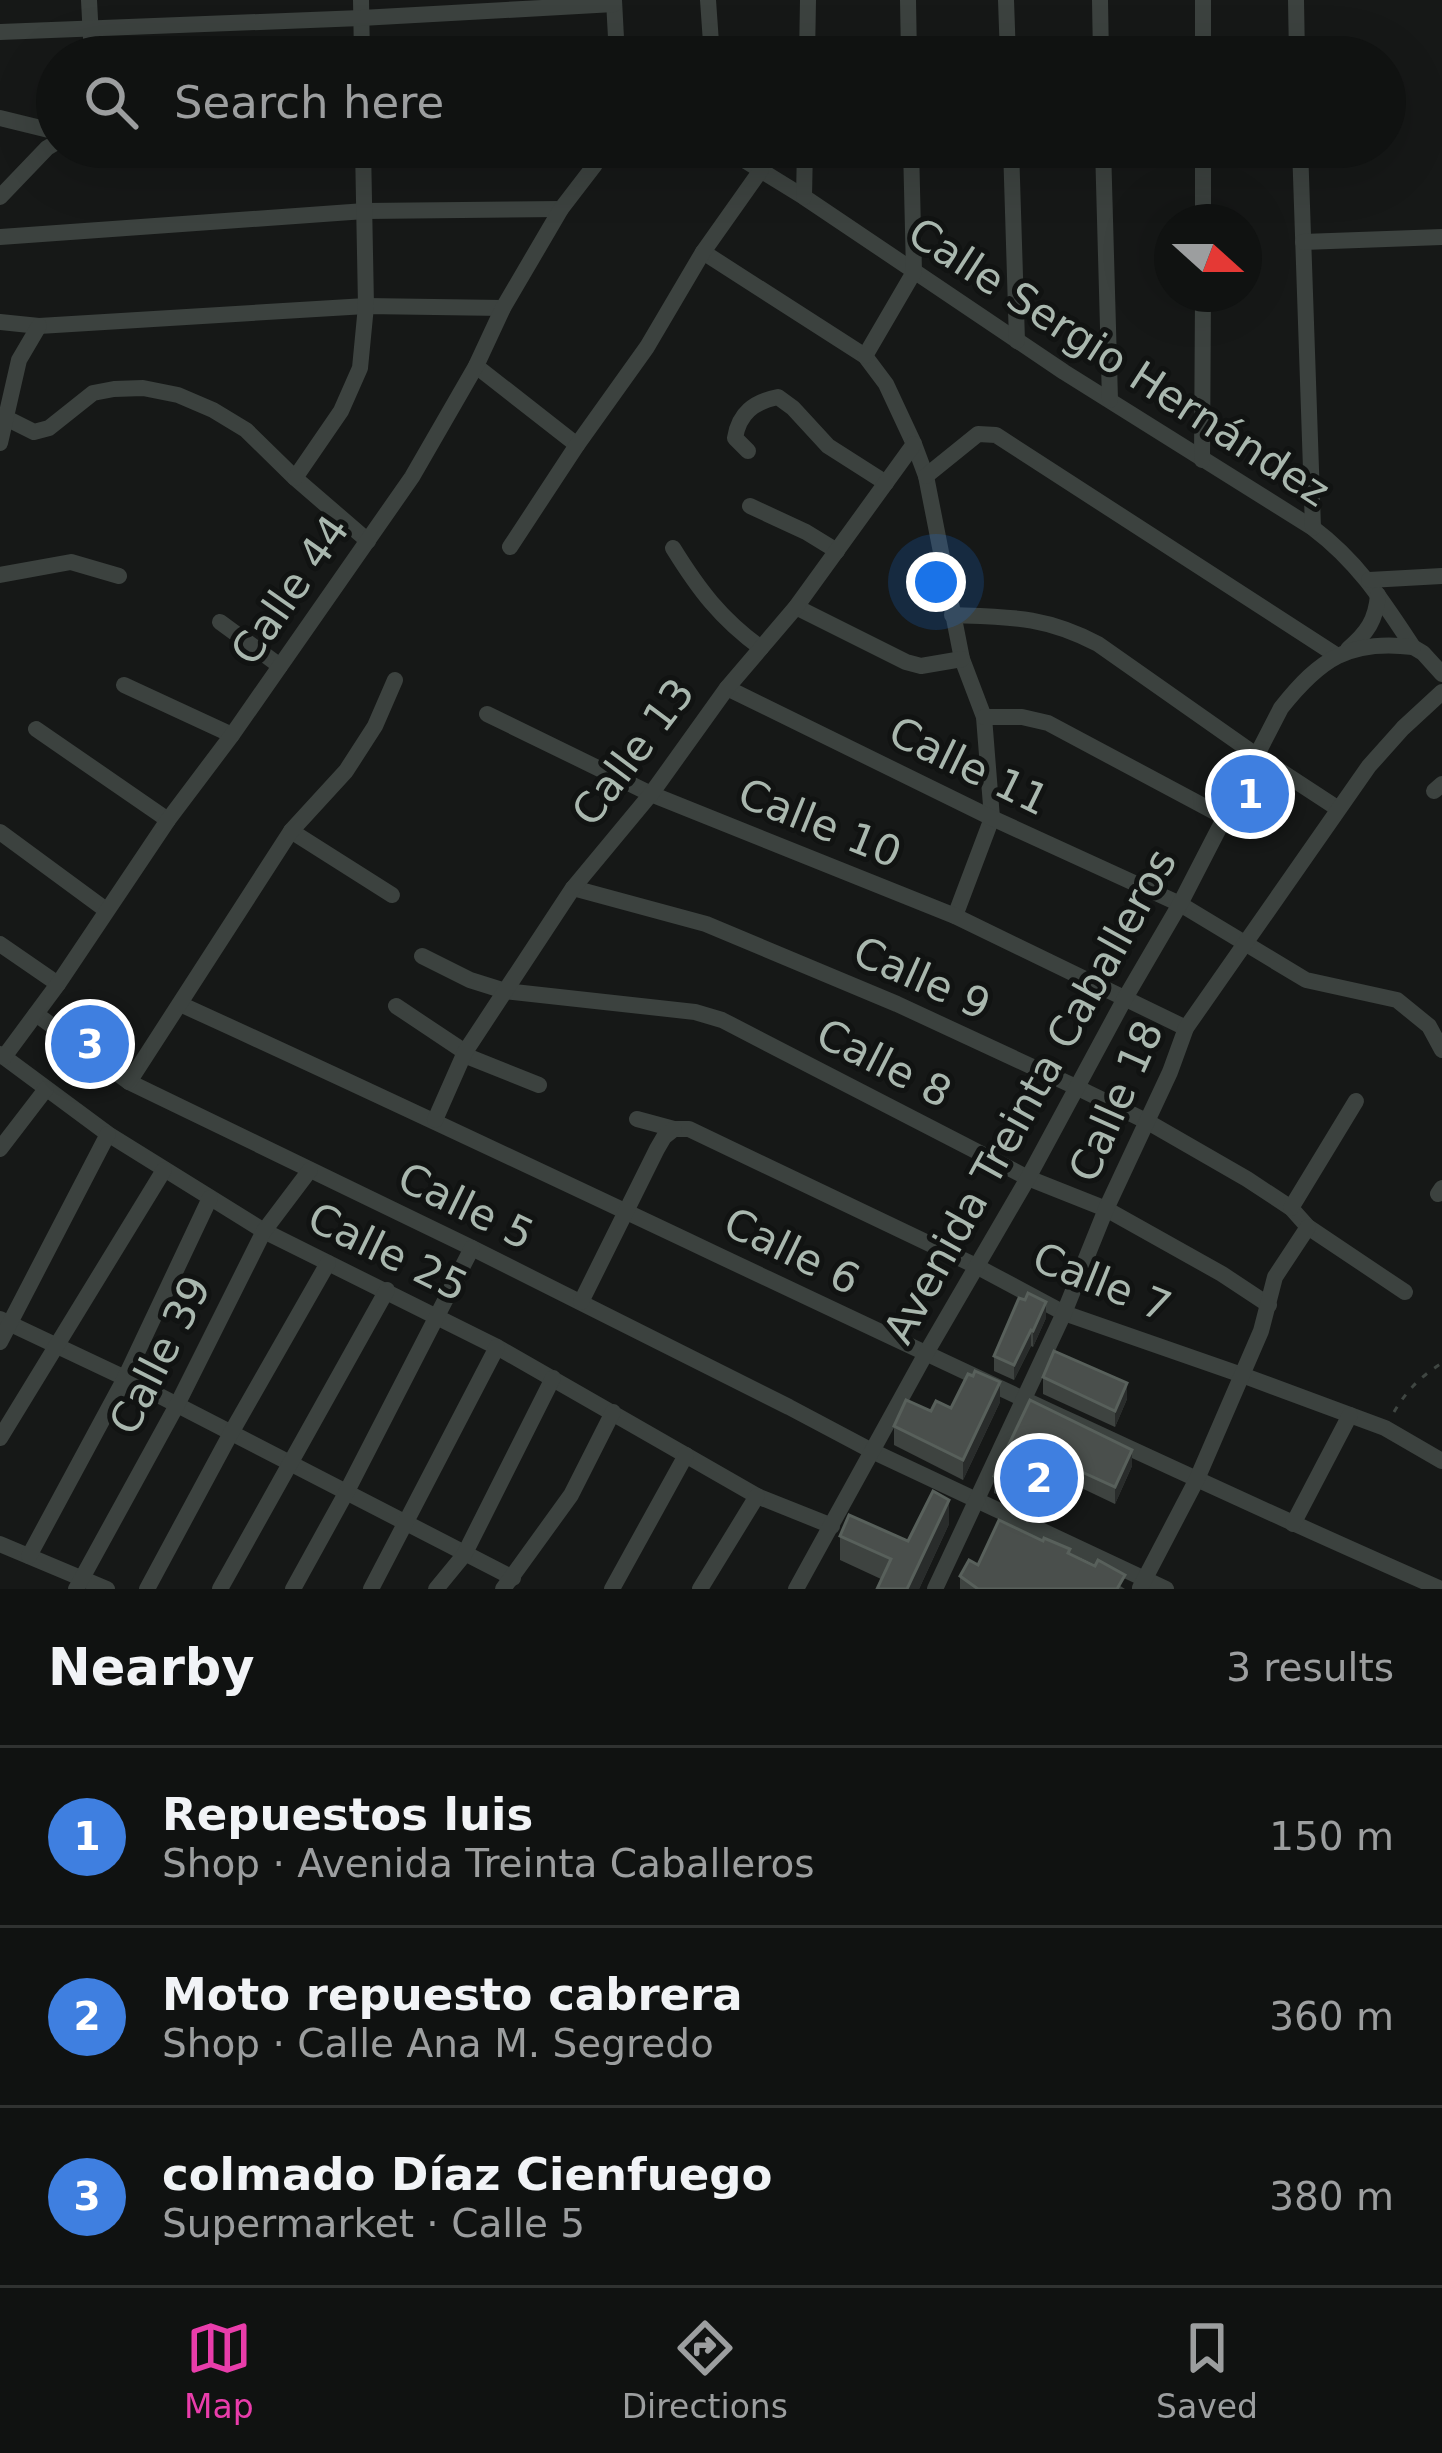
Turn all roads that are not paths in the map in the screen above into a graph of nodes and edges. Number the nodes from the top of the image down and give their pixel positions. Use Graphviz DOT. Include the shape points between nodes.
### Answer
graph roads {
  1 [pos="89,0"];
  2 [pos="708,0"];
  3 [pos="808,0"];
  4 [pos="908,0"];
  5 [pos="1006,0"];
  6 [pos="1100,0"];
  7 [pos="1203,0"];
  8 [pos="1296,0"];
  9 [pos="614,2"];
  10 [pos="361,9"];
  11 [pos="91,28"];
  12 [pos="0,32"];
  13 [pos="91,36"];
  14 [pos="616,36"];
  15 [pos="711,36"];
  16 [pos="807,36"];
  17 [pos="909,36"];
  18 [pos="1007,36"];
  19 [pos="1101,36"];
  20 [pos="1203,36"];
  21 [pos="1297,36"];
  22 [pos="0,118"];
  23 [pos="36,127"];
  24 [pos="36,160"];
  25 [pos="364,168"];
  26 [pos="592,168"];
  27 [pos="758,168"];
  28 [pos="804,168"];
  29 [pos="912,168"];
  30 [pos="1012,168"];
  31 [pos="1104,168"];
  32 [pos="1203,168"];
  33 [pos="1301,168"];
  34 [pos="761,170"];
  35 [pos="0,197"];
  36 [pos="803,197"];
  37 [pos="1203,204"];
  38 [pos="561,209"];
  39 [pos="364,211"];
  40 [pos="0,237"];
  41 [pos="1442,237"];
  42 [pos="1303,242"];
  43 [pos="704,252"];
  44 [pos="914,272"];
  45 [pos="366,306"];
  46 [pos="503,308"];
  47 [pos="1202,312"];
  48 [pos="0,322"];
  49 [pos="39,326"];
  50 [pos="1017,340"];
  51 [pos="866,356"];
  52 [pos="476,366"];
  53 [pos="1110,400"];
  54 [pos="4,417"];
  55 [pos="0,443"];
  56 [pos="914,444"];
  57 [pos="577,446"];
  58 [pos="748,452"];
  59 [pos="1202,460"];
  60 [pos="926,476"];
  61 [pos="295,478"];
  62 [pos="886,483"];
  63 [pos="750,506"];
  64 [pos="1313,528"];
  65 [pos="368,541"];
  66 [pos="510,547"];
  67 [pos="673,548"];
  68 [pos="837,551"];
  69 [pos="0,575"];
  70 [pos="119,576"];
  71 [pos="1442,576"];
  72 [pos="1374,587"];
  73 [pos="796,608"];
  74 [pos="952,615"];
  75 [pos="220,622"];
  76 [pos="1413,646"];
  77 [pos="761,648"];
  78 [pos="1341,653"];
  79 [pos="962,659"];
  80 [pos="280,666"];
  81 [pos="1442,674"];
  82 [pos="395,680"];
  83 [pos="124,685"];
  84 [pos="727,688"];
  85 [pos="1442,692"];
  86 [pos="487,715"];
  87 [pos="985,717"];
  88 [pos="36,729"];
  89 [pos="232,735"];
  90 [pos="1256,755"];
  91 [pos="651,794"];
  92 [pos="1337,808"];
  93 [pos="992,818"];
  94 [pos="1226,818"];
  95 [pos="168,820"];
  96 [pos="290,831"];
  97 [pos="0,832"];
  98 [pos="573,888"];
  99 [pos="392,895"];
  100 [pos="1180,904"];
  101 [pos="106,910"];
  102 [pos="955,916"];
  103 [pos="0,944"];
  104 [pos="1244,944"];
  105 [pos="422,956"];
  106 [pos="58,984"];
  107 [pos="505,991"];
  108 [pos="1124,1000"];
  109 [pos="180,1004"];
  110 [pos="396,1006"];
  111 [pos="36,1014"];
  112 [pos="1435,1020"];
  113 [pos="1186,1028"];
  114 [pos="1442,1050"];
  115 [pos="464,1054"];
  116 [pos="2,1055"];
  117 [pos="129,1082"];
  118 [pos="539,1085"];
  119 [pos="1078,1088"];
  120 [pos="46,1089"];
  121 [pos="1356,1101"];
  122 [pos="637,1119"];
  123 [pos="434,1120"];
  124 [pos="1148,1123"];
  125 [pos="674,1129"];
  126 [pos="109,1134"];
  127 [pos="0,1148"];
  128 [pos="164,1170"];
  129 [pos="310,1170"];
  130 [pos="1028,1178"];
  131 [pos="211,1198"];
  132 [pos="1291,1208"];
  133 [pos="1106,1209"];
  134 [pos="624,1210"];
  135 [pos="1308,1227"];
  136 [pos="264,1231"];
  137 [pos="472,1248"];
  138 [pos="328,1263"];
  139 [pos="976,1266"];
  140 [pos="387,1290"];
  141 [pos="1405,1292"];
  142 [pos="581,1303"];
  143 [pos="1269,1305"];
  144 [pos="1064,1313"];
  145 [pos="438,1316"];
  146 [pos="4,1321"];
  147 [pos="0,1342"];
  148 [pos="496,1346"];
  149 [pos="58,1347"];
  150 [pos="925,1354"];
  151 [pos="1242,1375"];
  152 [pos="125,1378"];
  153 [pos="553,1378"];
  154 [pos="1024,1398"];
  155 [pos="177,1405"];
  156 [pos="613,1412"];
  157 [pos="1350,1415"];
  158 [pos="231,1433"];
  159 [pos="0,1438"];
  160 [pos="872,1451"];
  161 [pos="686,1455"];
  162 [pos="1442,1461"];
  163 [pos="290,1464"];
  164 [pos="1197,1479"];
  165 [pos="346,1493"];
  166 [pos="757,1496"];
  167 [pos="977,1499"];
  168 [pos="407,1524"];
  169 [pos="1293,1524"];
  170 [pos="832,1526"];
  171 [pos="0,1544"];
  172 [pos="464,1555"];
  173 [pos="29,1556"];
  174 [pos="79,1584"];
  175 [pos="508,1584"];
  176 [pos="1142,1584"];
  177 [pos="107,1589"];
  178 [pos="147,1589"];
  179 [pos="220,1589"];
  180 [pos="293,1589"];
  181 [pos="371,1589"];
  182 [pos="436,1589"];
  183 [pos="612,1589"];
  184 [pos="700,1589"];
  185 [pos="796,1589"];
  186 [pos="935,1589"];
  187 [pos="1166,1589"];
  188 [pos="1441,1589"];
  1 -- 11 [label="street"];
  2 -- 15 [label="street"];
  3 -- 16 [label="street"];
  4 -- 17 [label="street"];
  5 -- 18 [label="street"];
  6 -- 19 [label="street"];
  7 -- 20 [label="street"];
  8 -- 21 [label="street"];
  9 -- 10 [label="street"];
  9 -- 14 [label="street"];
  10 -- 11 [label="street"];
  11 -- 12 [label="street"];
  11 -- 13 [label="street"];
  22 -- 23 [label="street"];
  24 -- 35 [label="street"];
  25 -- 39 [label="street"];
  26 -- 38 [label="street, Calle 44"];
  27 -- 34 [label="street, Calle Sergio Hernández"];
  28 -- 36 [label="street"];
  29 -- 44 [label="street"];
  30 -- 50 [label="street"];
  31 -- 53 [label="street"];
  32 -- 37 [label="street"];
  33 -- 42 [label="street"];
  34 -- 36 [label="street, Calle Sergio Hernández"];
  34 -- 43 [label="street"];
  36 -- 44 [label="street, Calle Sergio Hernández"];
  38 -- 39 [label="street"];
  38 -- 46 [label="street, Calle 44"];
  39 -- 40 [label="street"];
  39 -- 45 [label="street"];
  41 -- 42 [label="street"];
  42 -- 64 [label="street"];
  43 -- 51 [label="street"];
  43 -- 57 [label="street"];
  44 -- 50 [label="street, Calle Sergio Hernández"];
  44 -- 51 [label="street"];
  45 -- 46 [label="street"];
  45 -- 49 [label="street"];
  45 -- 61 [label="street" via="360,368"];
  46 -- 52 [label="street, Calle 44"];
  47 -- 59 [label="street"];
  48 -- 49 [label="street"];
  49 -- 54 [label="street" via="19,360"];
  50 -- 53 [label="street, Calle Sergio Hernández"];
  51 -- 56 [label="street"];
  52 -- 57 [label="street"];
  52 -- 65 [label="street, Calle 44"];
  53 -- 59 [label="street, Calle Sergio Hernández"];
  54 -- 55 [label="street"];
  54 -- 61 [label="street" via="34,432 114,388 178,395 246,430"];
  56 -- 60 [label="street"];
  56 -- 62 [label="street, Calle 13"];
  57 -- 66 [label="street"];
  58 -- 62 [label="street" via="735,438 737,423 778,397 828,446"];
  59 -- 64 [label="street, Calle Sergio Hernández"];
  60 -- 74 [label="street"];
  60 -- 78 [label="street" via="979,434 996,435"];
  61 -- 65 [label="street"];
  62 -- 68 [label="street, Calle 13"];
  63 -- 68 [label="street"];
  64 -- 72 [label="street, Calle Sergio Hernández"];
  65 -- 80 [label="street, Calle 44"];
  67 -- 77 [label="street" via="717,612"];
  68 -- 73 [label="street, Calle 13"];
  69 -- 70 [label="street" via="71,562"];
  71 -- 72 [label="street"];
  72 -- 76 [label="street, Calle Sergio Hernández"];
  72 -- 78 [label="street, Avenida Treinta Caballeros" via="1371,624"];
  73 -- 77 [label="street, Calle 13"];
  73 -- 79 [label="street" via="906,662"];
  74 -- 79 [label="street"];
  74 -- 90 [label="street" via="1028,618 1073,631"];
  75 -- 80 [label="street"];
  76 -- 78 [label="street"];
  76 -- 81 [label="street, Calle Sergio Hernández"];
  77 -- 84 [label="street, Calle 13"];
  78 -- 90 [label="street, Avenida Treinta Caballeros" via="1289,698"];
  79 -- 87 [label="street"];
  80 -- 89 [label="street, Calle 44"];
  82 -- 96 [label="street" via="346,771"];
  83 -- 89 [label="street"];
  84 -- 91 [label="street, Calle 13"];
  84 -- 93 [label="street, Calle 11"];
  85 -- 92 [label="street, Calle 18"];
  86 -- 91 [label="street, Calle 10"];
  87 -- 93 [label="street"];
  87 -- 94 [label="street" via="1048,723"];
  88 -- 95 [label="street"];
  89 -- 95 [label="street, Calle 44"];
  90 -- 92 [label="street"];
  90 -- 94 [label="street, Avenida Treinta Caballeros"];
  91 -- 98 [label="street, Calle 13"];
  91 -- 102 [label="street, Calle 10"];
  92 -- 104 [label="street, Calle 18"];
  93 -- 100 [label="street, Calle 11"];
  93 -- 102 [label="street"];
  94 -- 100 [label="street, Avenida Treinta Caballeros"];
  95 -- 101 [label="street, Calle 44"];
  96 -- 99 [label="street"];
  96 -- 109 [label="street"];
  97 -- 101 [label="street"];
  98 -- 107 [label="street, Calle 13"];
  98 -- 119 [label="street, Calle 9" via="706,924"];
  100 -- 104 [label="street, Calle 11"];
  100 -- 108 [label="street, Avenida Treinta Caballeros"];
  101 -- 106 [label="street, Calle 44"];
  102 -- 108 [label="street, Calle 10"];
  103 -- 106 [label="street"];
  104 -- 112 [label="street, Calle 11" via="1306,980 1397,1000"];
  104 -- 113 [label="street, Calle 18"];
  105 -- 107 [label="street, Calle 8"];
  106 -- 111 [label="street, Calle 44"];
  107 -- 115 [label="street, Calle 13"];
  107 -- 130 [label="street, Calle 8" via="709,1015"];
  108 -- 113 [label="street, Calle 10"];
  108 -- 119 [label="street, Avenida Treinta Caballeros"];
  109 -- 117 [label="street"];
  109 -- 123 [label="street, Calle 6"];
  110 -- 115 [label="street"];
  111 -- 116 [label="street, Calle 44"];
  111 -- 117 [label="street, Calle 5"];
  112 -- 114 [label="street"];
  113 -- 124 [label="street, Calle 18"];
  115 -- 118 [label="street"];
  115 -- 123 [label="street, Calle 13"];
  116 -- 120 [label="street, Calle 25"];
  117 -- 129 [label="street, Calle 5"];
  119 -- 124 [label="street, Calle 9"];
  119 -- 130 [label="street, Avenida Treinta Caballeros"];
  120 -- 126 [label="street, Calle 25"];
  120 -- 127 [label="street"];
  121 -- 132 [label="street"];
  122 -- 125 [label="street, Calle 7"];
  123 -- 134 [label="street, Calle 6"];
  124 -- 132 [label="street, Calle 9"];
  124 -- 133 [label="street, Calle 18"];
  125 -- 134 [label="street"];
  125 -- 139 [label="street, Calle 7" via="689,1129"];
  126 -- 128 [label="street, Calle 25"];
  126 -- 146 [label="street"];
  128 -- 131 [label="street, Calle 25"];
  128 -- 149 [label="street"];
  129 -- 136 [label="street, Calle 39"];
  129 -- 137 [label="street, Calle 5"];
  130 -- 133 [label="street, Calle 8"];
  130 -- 139 [label="street, Avenida Treinta Caballeros"];
  131 -- 136 [label="street, Calle 25"];
  131 -- 152 [label="street"];
  132 -- 135 [label="street, Calle 9"];
  133 -- 143 [label="street, Calle 8"];
  133 -- 144 [label="street, Calle 18"];
  134 -- 142 [label="street"];
  134 -- 150 [label="street, Calle 6"];
  135 -- 141 [label="street, Calle 9"];
  135 -- 143 [label="street" via="1275,1276"];
  136 -- 138 [label="street, Calle 25"];
  136 -- 155 [label="street, Calle 39"];
  137 -- 142 [label="street, Calle 5"];
  137 -- 145 [label="street"];
  138 -- 140 [label="street, Calle 25"];
  138 -- 158 [label="street"];
  139 -- 144 [label="street, Calle 7"];
  139 -- 150 [label="street, Avenida Treinta Caballeros"];
  140 -- 145 [label="street, Calle 25"];
  140 -- 163 [label="street"];
  142 -- 160 [label="street, Calle 5"];
  143 -- 151 [label="street"];
  144 -- 151 [label="street, Calle 7"];
  144 -- 154 [label="street, Calle 18"];
  145 -- 148 [label="street, Calle 25"];
  145 -- 165 [label="street"];
  146 -- 147 [label="street"];
  146 -- 149 [label="street"];
  148 -- 153 [label="street, Calle 25"];
  148 -- 168 [label="street"];
  149 -- 152 [label="street"];
  149 -- 159 [label="street"];
  150 -- 154 [label="street, Calle 6"];
  150 -- 160 [label="street, Avenida Treinta Caballeros"];
  151 -- 157 [label="street, Calle 7"];
  151 -- 164 [label="street"];
  152 -- 155 [label="street"];
  152 -- 173 [label="street"];
  153 -- 156 [label="street, Calle 25"];
  153 -- 172 [label="street"];
  154 -- 164 [label="street, Calle 6"];
  154 -- 167 [label="street, Calle 18"];
  155 -- 158 [label="street"];
  155 -- 174 [label="street, Calle 39"];
  156 -- 161 [label="street, Calle 25"];
  156 -- 175 [label="street" via="571,1495"];
  157 -- 162 [label="street, Calle 7"];
  157 -- 169 [label="street"];
  158 -- 163 [label="street"];
  158 -- 178 [label="street"];
  160 -- 167 [label="street, Calle 5"];
  160 -- 170 [label="street, Avenida Treinta Caballeros"];
  161 -- 166 [label="street, Calle 25"];
  161 -- 183 [label="street"];
  163 -- 165 [label="street"];
  163 -- 179 [label="street"];
  164 -- 169 [label="street, Calle 6"];
  164 -- 176 [label="street"];
  165 -- 168 [label="street"];
  165 -- 180 [label="street"];
  166 -- 170 [label="street, Calle 25"];
  166 -- 184 [label="street"];
  167 -- 176 [label="street, Calle 5"];
  167 -- 186 [label="street, Calle 18"];
  168 -- 172 [label="street"];
  168 -- 181 [label="street"];
  169 -- 188 [label="street, Calle 6"];
  170 -- 185 [label="street, Avenida Treinta Caballeros"];
  171 -- 173 [label="street"];
  172 -- 175 [label="street"];
  172 -- 182 [label="street"];
  173 -- 174 [label="street"];
  174 -- 177 [label="street"];
  176 -- 187 [label="street, Calle 5"];
}
